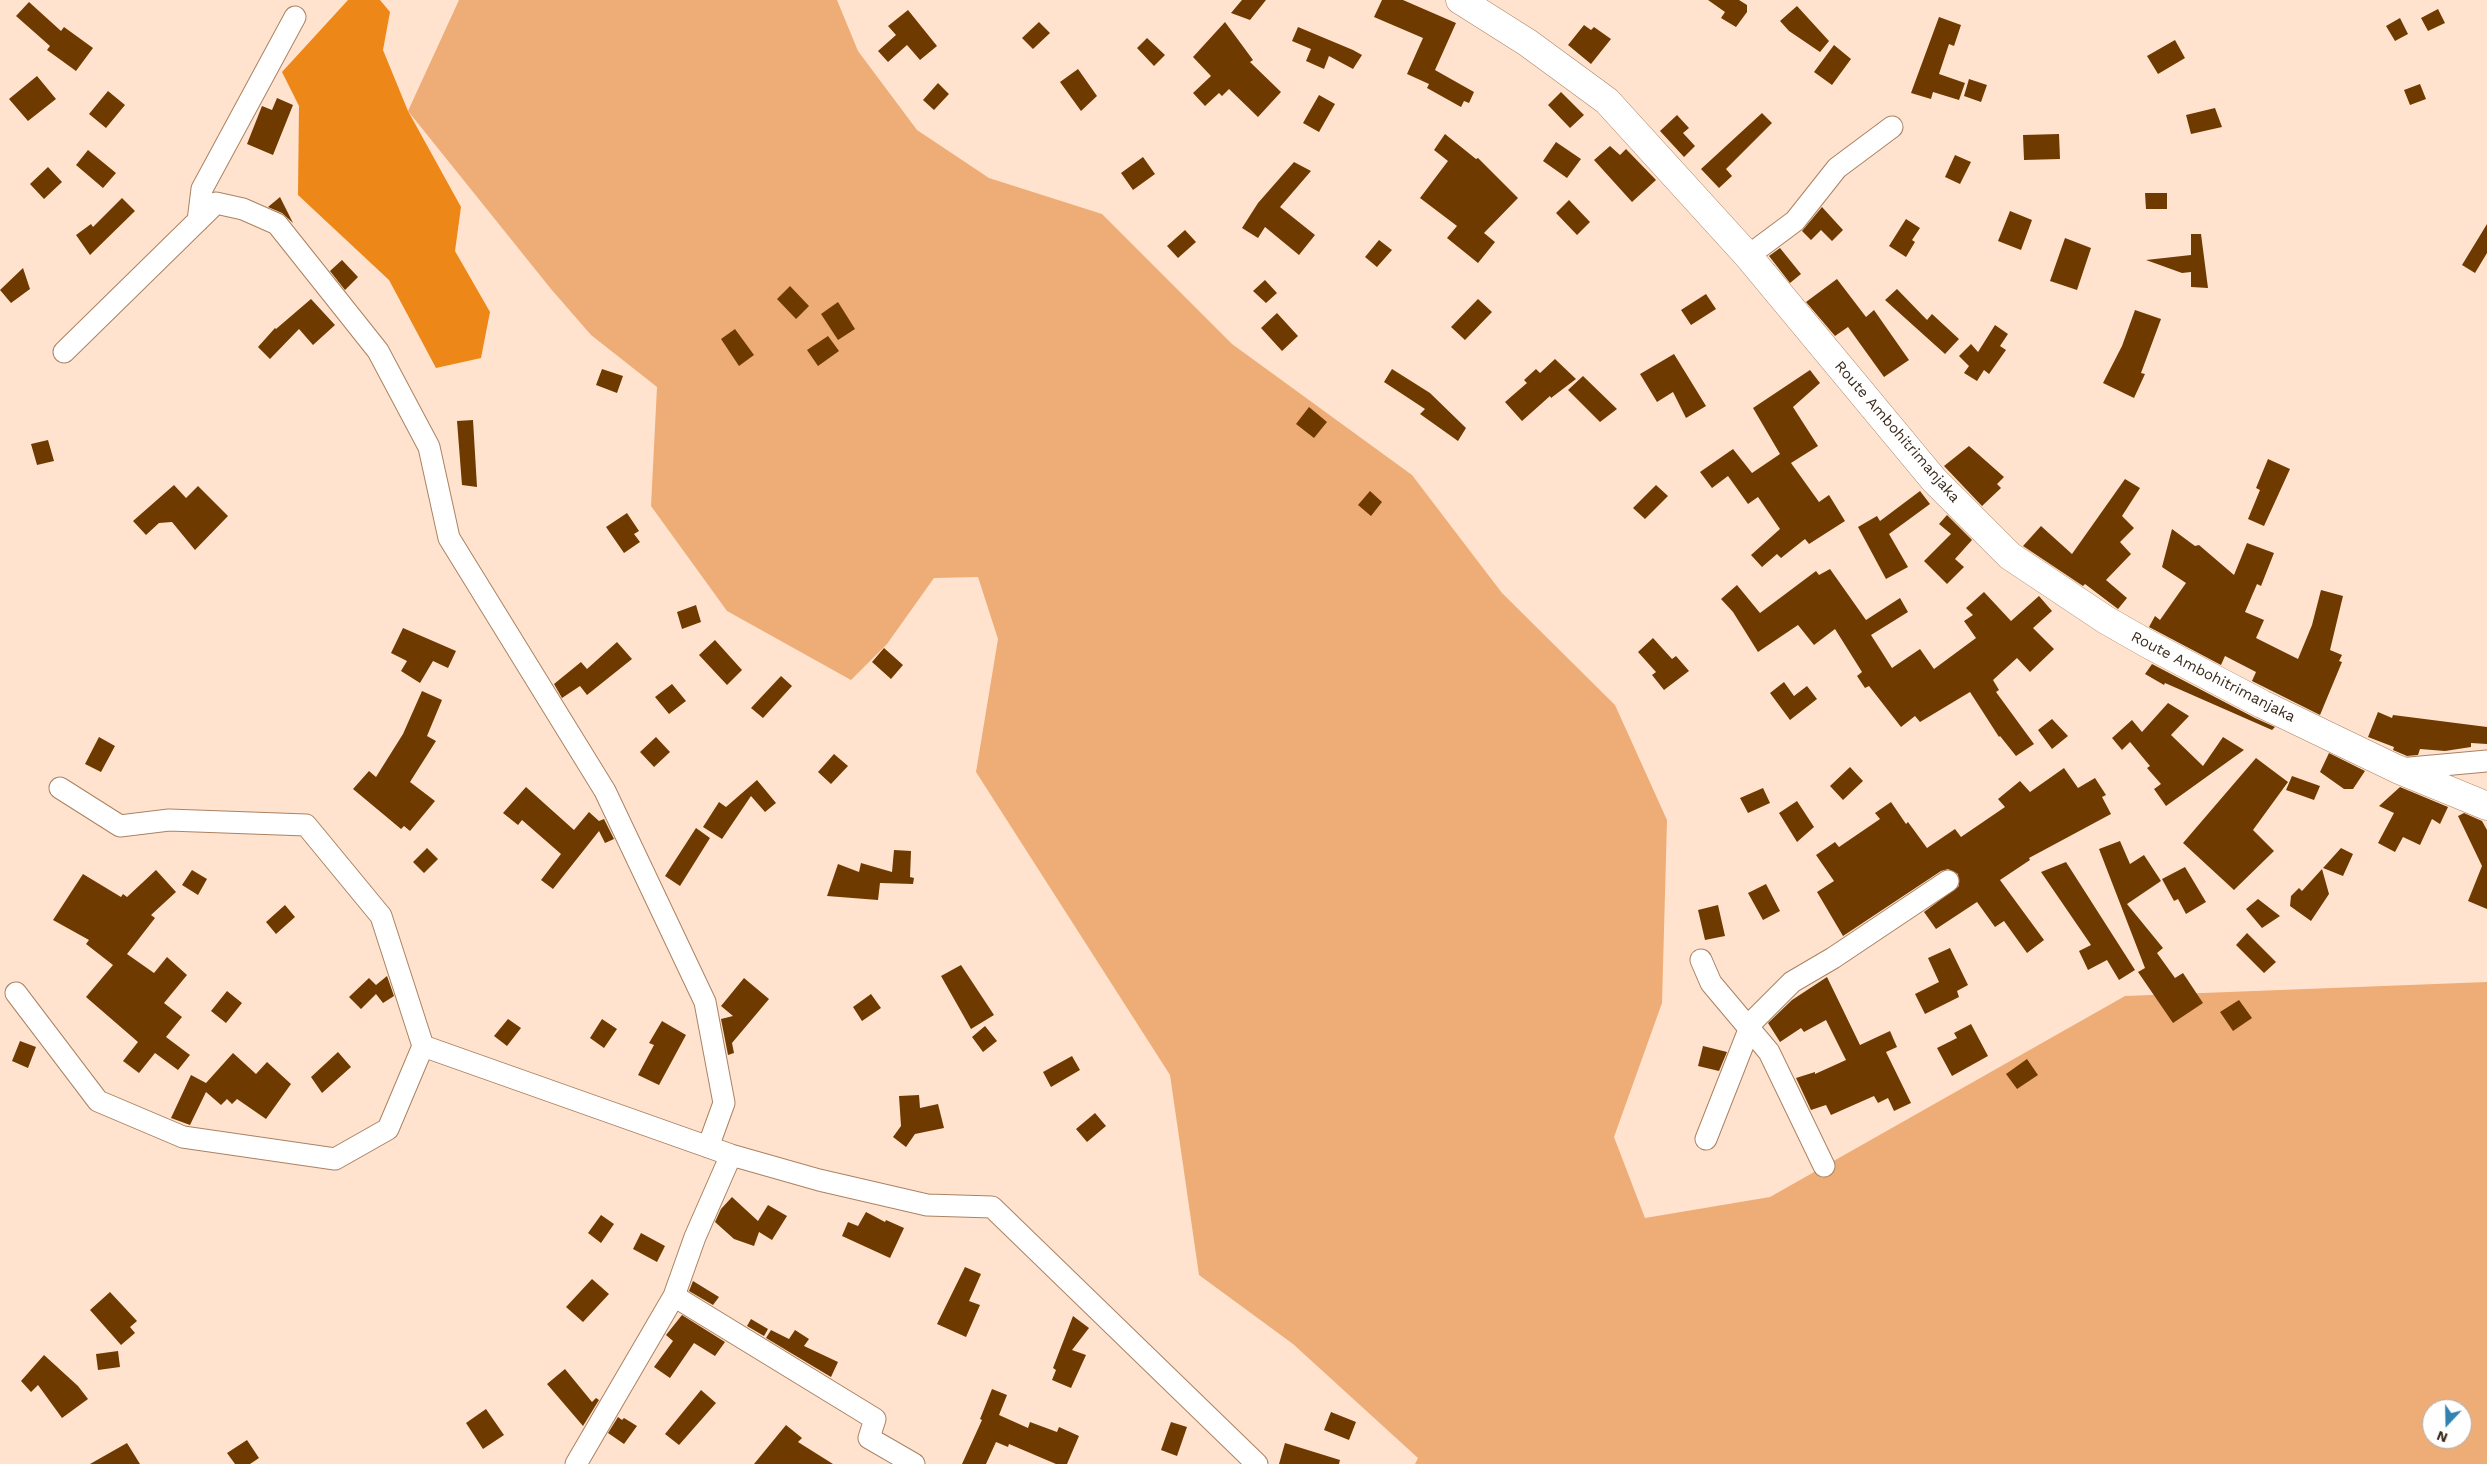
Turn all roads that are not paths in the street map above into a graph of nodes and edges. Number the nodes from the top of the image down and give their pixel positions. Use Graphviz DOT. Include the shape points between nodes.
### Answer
graph roads {
  1 [pos="1460,0"];
  2 [pos="295,17"];
  3 [pos="1892,127"];
  4 [pos="198,221"];
  5 [pos="1748,256"];
  6 [pos="64,352"];
  7 [pos="2487,761"];
  8 [pos="2397,769"];
  9 [pos="60,788"];
  10 [pos="2487,806"];
  11 [pos="1948,881"];
  12 [pos="1701,960"];
  13 [pos="16,993"];
  14 [pos="1749,1029"];
  15 [pos="423,1046"];
  16 [pos="1706,1139"];
  17 [pos="708,1147"];
  18 [pos="731,1155"];
  19 [pos="1824,1166"];
  20 [pos="674,1296"];
  21 [pos="587,1444"];
  22 [pos="565,1464"];
  23 [pos="576,1464"];
  24 [pos="914,1464"];
  25 [pos="1257,1464"];
  1 -- 5 [label="street, Route Ambohitrimanjaka" via="1528,43 1607,101"];
  2 -- 4 [label="street" via="202,189"];
  3 -- 5 [label="street" via="1837,168 1795,221"];
  4 -- 6 [label="street"];
  4 -- 17 [label="street" via="216,203 243,209 277,224 378,351 429,447 449,538 605,791 705,1002 724,1103"];
  5 -- 8 [label="street, Route Ambohitrimanjaka" via="1934,480 2010,556 2148,644"];
  7 -- 8 [label="street"];
  8 -- 10 [label="street, Route Ambohitrimanjaka"];
  9 -- 15 [label="street" via="120,826 169,820 306,825 381,916"];
  11 -- 14 [label="street" via="1834,958 1792,982 1752,1022"];
  12 -- 14 [label="street" via="1711,983"];
  13 -- 15 [label="street" via="98,1101 183,1137 335,1159 388,1129"];
  14 -- 16 [label="street"];
  14 -- 19 [label="street" via="1769,1052"];
  15 -- 17 [label="street"];
  17 -- 18 [label="street"];
  18 -- 20 [label="street" via="695,1237"];
  18 -- 25 [label="street" via="819,1180 928,1205 992,1207"];
  20 -- 21 [label="street"];
  20 -- 24 [label="street" via="875,1419 869,1438"];
  21 -- 22 [label="street"];
  21 -- 23 [label="street"];
}
